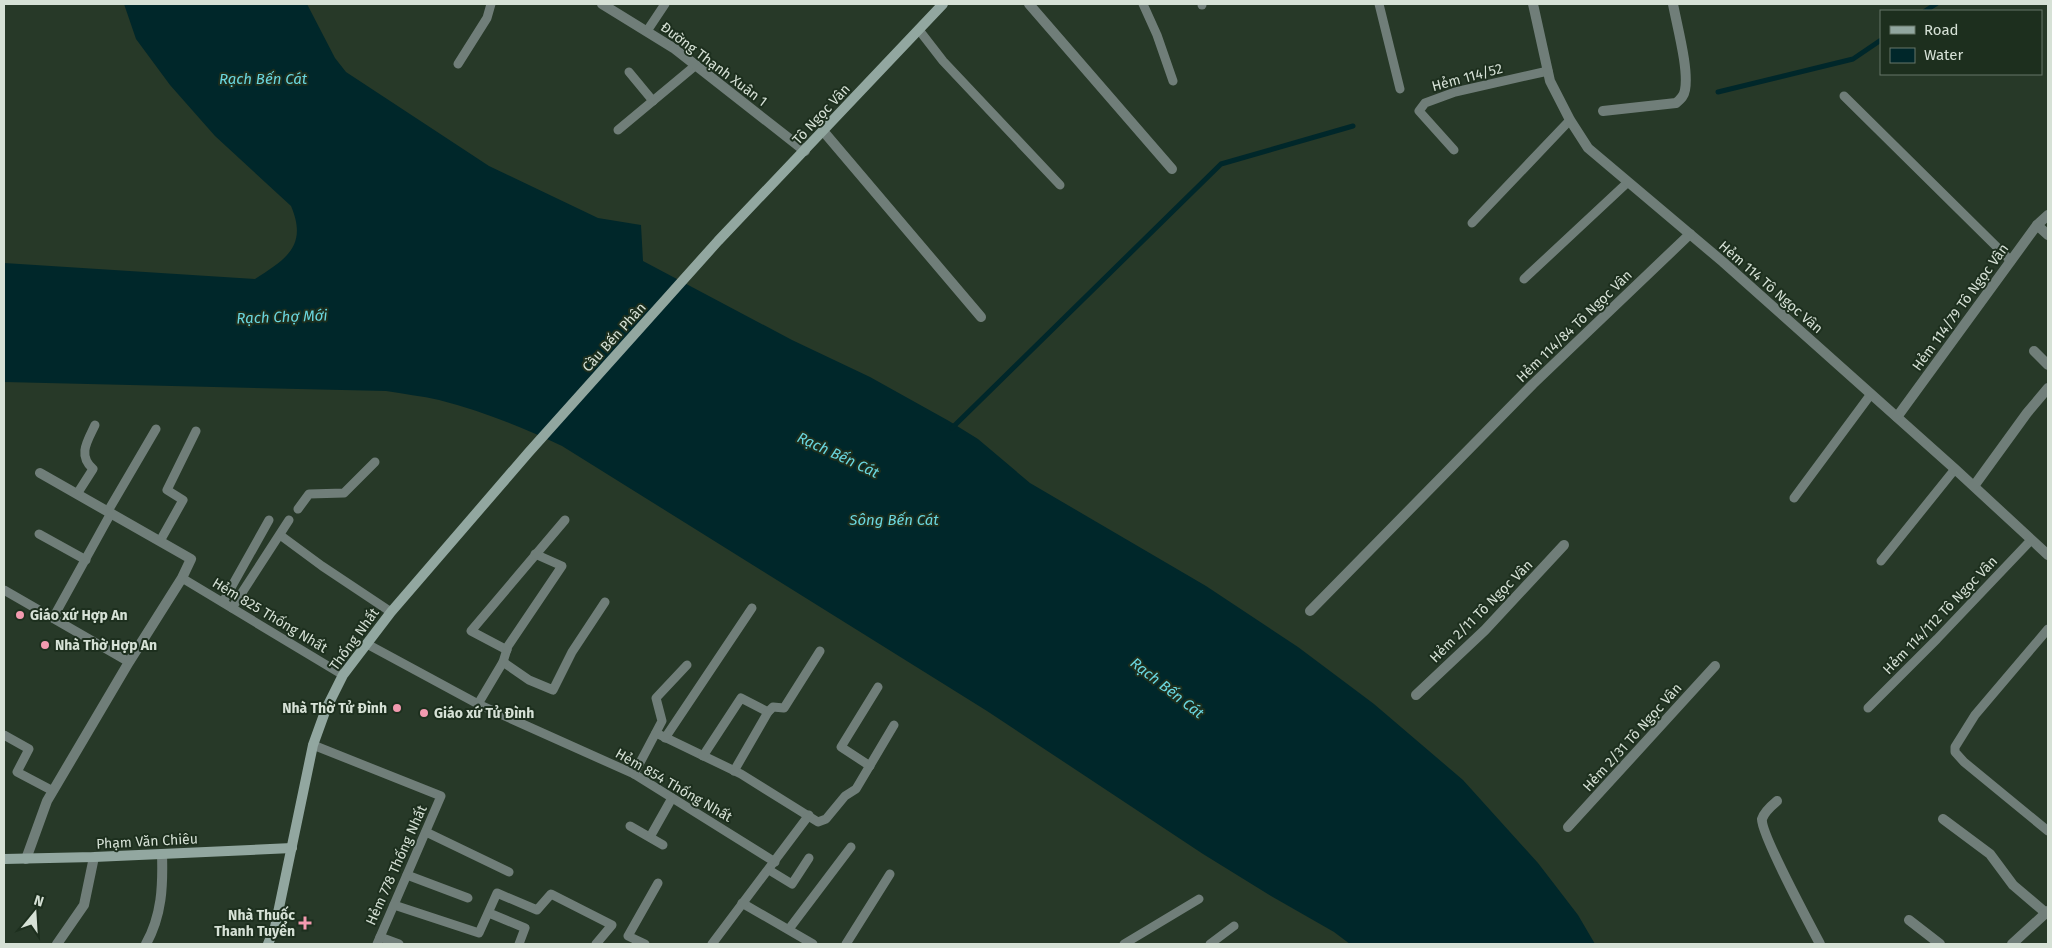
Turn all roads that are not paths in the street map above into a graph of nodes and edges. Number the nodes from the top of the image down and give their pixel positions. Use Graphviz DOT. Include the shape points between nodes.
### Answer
graph roads {
  1 [pos="492,4"];
  2 [pos="602,4"];
  3 [pos="664,4"];
  4 [pos="943,4"];
  5 [pos="1029,4"];
  6 [pos="1143,4"];
  7 [pos="1379,4"];
  8 [pos="1533,4"];
  9 [pos="1672,4"];
  10 [pos="919,30"];
  11 [pos="647,31"];
  12 [pos="458,64"];
  13 [pos="696,65"];
  14 [pos="629,72"];
  15 [pos="1548,72"];
  16 [pos="1173,81"];
  17 [pos="1400,89"];
  18 [pos="1844,96"];
  19 [pos="653,101"];
  20 [pos="1603,111"];
  21 [pos="1570,120"];
  22 [pos="618,130"];
  23 [pos="824,132"];
  24 [pos="1454,150"];
  25 [pos="805,151"];
  26 [pos="1172,169"];
  27 [pos="1628,182"];
  28 [pos="1060,185"];
  29 [pos="2048,215"];
  30 [pos="1472,223"];
  31 [pos="2037,225"];
  32 [pos="1690,234"];
  33 [pos="2048,235"];
  34 [pos="718,241"];
  35 [pos="2011,261"];
  36 [pos="1524,279"];
  37 [pos="981,317"];
  38 [pos="2034,351"];
  39 [pos="2048,365"];
  40 [pos="2048,388"];
  41 [pos="1871,394"];
  42 [pos="1897,417"];
  43 [pos="95,425"];
  44 [pos="156,428"];
  45 [pos="196,431"];
  46 [pos="530,452"];
  47 [pos="375,462"];
  48 [pos="1956,469"];
  49 [pos="40,473"];
  50 [pos="1974,486"];
  51 [pos="77,494"];
  52 [pos="1794,498"];
  53 [pos="298,509"];
  54 [pos="109,512"];
  55 [pos="269,520"];
  56 [pos="289,520"];
  57 [pos="565,520"];
  58 [pos="39,534"];
  59 [pos="280,535"];
  60 [pos="2031,540"];
  61 [pos="160,541"];
  62 [pos="1564,545"];
  63 [pos="535,554"];
  64 [pos="2048,555"];
  65 [pos="86,560"];
  66 [pos="1881,560"];
  67 [pos="182,578"];
  68 [pos="4,590"];
  69 [pos="223,602"];
  70 [pos="605,602"];
  71 [pos="232,608"];
  72 [pos="752,608"];
  73 [pos="1310,611"];
  74 [pos="391,612"];
  75 [pos="53,618"];
  76 [pos="2048,629"];
  77 [pos="367,644"];
  78 [pos="506,650"];
  79 [pos="820,651"];
  80 [pos="129,662"];
  81 [pos="503,662"];
  82 [pos="687,665"];
  83 [pos="1715,666"];
  84 [pos="343,674"];
  85 [pos="878,686"];
  86 [pos="1416,696"];
  87 [pos="478,704"];
  88 [pos="1868,708"];
  89 [pos="768,712"];
  90 [pos="894,725"];
  91 [pos="656,733"];
  92 [pos="4,735"];
  93 [pos="665,738"];
  94 [pos="313,744"];
  95 [pos="703,756"];
  96 [pos="870,766"];
  97 [pos="734,771"];
  98 [pos="634,774"];
  99 [pos="53,791"];
  100 [pos="672,798"];
  101 [pos="1777,801"];
  102 [pos="809,816"];
  103 [pos="1943,819"];
  104 [pos="630,826"];
  105 [pos="1568,827"];
  106 [pos="2048,831"];
  107 [pos="426,832"];
  108 [pos="650,838"];
  109 [pos="663,845"];
  110 [pos="850,847"];
  111 [pos="292,848"];
  112 [pos="162,854"];
  113 [pos="94,857"];
  114 [pos="809,858"];
  115 [pos="26,859"];
  116 [pos="4,860"];
  117 [pos="776,862"];
  118 [pos="768,870"];
  119 [pos="509,872"];
  120 [pos="890,874"];
  121 [pos="407,875"];
  122 [pos="658,884"];
  123 [pos="468,898"];
  124 [pos="1200,899"];
  125 [pos="742,903"];
  126 [pos="394,905"];
  127 [pos="2048,912"];
  128 [pos="489,913"];
  129 [pos="1909,920"];
  130 [pos="1234,926"];
  131 [pos="789,929"];
  132 [pos="378,941"];
  133 [pos="57,944"];
  134 [pos="146,944"];
  135 [pos="268,944"];
  136 [pos="399,944"];
  137 [pos="519,944"];
  138 [pos="596,944"];
  139 [pos="645,944"];
  140 [pos="712,944"];
  141 [pos="814,944"];
  142 [pos="846,944"];
  143 [pos="1124,944"];
  144 [pos="1210,944"];
  145 [pos="1820,944"];
  146 [pos="1940,944"];
  147 [pos="2012,944"];
  1 -- 12 [label="lane" via="487,18"];
  2 -- 11 [label="street, Đường Thạnh Xuân 1"];
  3 -- 11 [label="lane"];
  4 -- 10 [label="main road, Tô Ngọc Vân"];
  5 -- 26 [label="street"];
  6 -- 16 [label="lane"];
  7 -- 17 [label="lane"];
  8 -- 15 [label="street, Hẻm 114 Tô Ngọc Vân"];
  9 -- 20 [label="street" via="1685,74 1682,98 1676,103"];
  10 -- 23 [label="main road, Tô Ngọc Vân"];
  10 -- 28 [label="lane" via="943,61"];
  11 -- 13 [label="street, Đường Thạnh Xuân 1"];
  13 -- 19 [label="lane"];
  13 -- 25 [label="street, Đường Thạnh Xuân 1"];
  14 -- 19 [label="lane"];
  15 -- 21 [label="street, Hẻm 114 Tô Ngọc Vân"];
  15 -- 24 [label="lane, Hẻm 114/52" via="1456,92 1425,103 1419,111"];
  18 -- 35 [label="lane"];
  19 -- 22 [label="lane"];
  21 -- 27 [label="street, Hẻm 114 Tô Ngọc Vân" via="1588,148"];
  21 -- 30 [label="lane"];
  23 -- 25 [label="main road, Tô Ngọc Vân"];
  23 -- 37 [label="street"];
  25 -- 34 [label="main road, Tô Ngọc Vân"];
  27 -- 32 [label="street, Hẻm 114 Tô Ngọc Vân"];
  27 -- 36 [label="lane"];
  29 -- 31 [label="street, Hẻm 114/79 Tô Ngọc Vân"];
  31 -- 33 [label="street"];
  31 -- 35 [label="street, Hẻm 114/79 Tô Ngọc Vân"];
  32 -- 41 [label="street, Hẻm 114 Tô Ngọc Vân"];
  32 -- 73 [label="street, Hẻm 114/84 Tô Ngọc Vân" via="1479,438"];
  34 -- 46 [label="main road, Cầu Bến Phân"];
  35 -- 42 [label="street, Hẻm 114/79 Tô Ngọc Vân"];
  38 -- 39 [label="street"];
  40 -- 50 [label="street"];
  41 -- 42 [label="street, Hẻm 114 Tô Ngọc Vân"];
  41 -- 52 [label="lane"];
  42 -- 48 [label="street, Hẻm 114 Tô Ngọc Vân"];
  43 -- 51 [label="lane" via="84,449 87,464 93,469"];
  44 -- 54 [label="lane"];
  45 -- 61 [label="lane" via="167,490 183,500"];
  46 -- 74 [label="main road, Thống Nhất"];
  47 -- 53 [label="lane" via="344,493 309,494"];
  48 -- 50 [label="street, Hẻm 114 Tô Ngọc Vân"];
  48 -- 66 [label="lane"];
  49 -- 51 [label="street"];
  50 -- 60 [label="street, Hẻm 114 Tô Ngọc Vân"];
  51 -- 54 [label="street"];
  54 -- 61 [label="street"];
  54 -- 65 [label="lane"];
  55 -- 69 [label="lane"];
  56 -- 59 [label="lane"];
  57 -- 63 [label="lane"];
  58 -- 65 [label="lane"];
  59 -- 71 [label="lane"];
  59 -- 74 [label="lane"];
  60 -- 64 [label="street, Hẻm 114 Tô Ngọc Vân"];
  60 -- 88 [label="lane, Hẻm 114/112 Tô Ngọc Vân"];
  61 -- 67 [label="street" via="190,559"];
  62 -- 86 [label="street, Hẻm 2/11 Tô Ngọc Vân" via="1485,630"];
  63 -- 78 [label="lane" via="562,566"];
  63 -- 78 [label="lane" via="471,630"];
  65 -- 75 [label="lane"];
  67 -- 69 [label="lane, Hẻm 825 Thống Nhất"];
  67 -- 80 [label="street"];
  68 -- 75 [label="lane"];
  69 -- 71 [label="lane, Hẻm 825 Thống Nhất"];
  70 -- 81 [label="lane" via="572,652 553,690 529,680"];
  71 -- 84 [label="lane, Hẻm 825 Thống Nhất"];
  72 -- 93 [label="lane"];
  74 -- 77 [label="main road, Thống Nhất"];
  75 -- 80 [label="lane"];
  76 -- 106 [label="lane" via="1975,714 1954,747 1964,762"];
  77 -- 84 [label="main road, Thống Nhất"];
  77 -- 87 [label="lane, Hẻm 854 Thống Nhất"];
  78 -- 81 [label="lane"];
  79 -- 89 [label="lane" via="784,708 773,707"];
  80 -- 99 [label="street"];
  81 -- 87 [label="lane"];
  82 -- 91 [label="lane" via="656,698 662,720"];
  83 -- 105 [label="street, Hẻm 2/31 Tô Ngọc Vân"];
  84 -- 94 [label="main road, Thống Nhất"];
  85 -- 96 [label="lane" via="841,747"];
  87 -- 98 [label="lane, Hẻm 854 Thống Nhất"];
  89 -- 95 [label="lane" via="741,698"];
  89 -- 97 [label="lane"];
  90 -- 96 [label="lane"];
  91 -- 93 [label="lane"];
  91 -- 98 [label="lane"];
  92 -- 99 [label="lane" via="29,749 16,772"];
  93 -- 95 [label="lane"];
  94 -- 107 [label="lane, Hẻm 778 Thống Nhất" via="441,796"];
  94 -- 111 [label="main road, Thống Nhất"];
  95 -- 97 [label="lane"];
  96 -- 102 [label="lane" via="856,789 845,796 826,819 818,822"];
  97 -- 102 [label="lane"];
  98 -- 100 [label="lane, Hẻm 854 Thống Nhất"];
  99 -- 115 [label="street"];
  100 -- 108 [label="lane"];
  100 -- 117 [label="lane, Hẻm 854 Thống Nhất"];
  101 -- 145 [label="street" via="1765,814 1762,824"];
  102 -- 117 [label="lane"];
  103 -- 127 [label="street" via="1990,854 2013,885"];
  104 -- 108 [label="lane"];
  107 -- 119 [label="lane"];
  107 -- 121 [label="lane, Hẻm 778 Thống Nhất"];
  108 -- 109 [label="lane"];
  110 -- 131 [label="lane"];
  111 -- 112 [label="main road, Phạm Văn Chiêu"];
  111 -- 135 [label="main road, Thống Nhất" via="275,927"];
  112 -- 113 [label="main road, Phạm Văn Chiêu"];
  112 -- 134 [label="street" via="160,910"];
  113 -- 115 [label="main road, Phạm Văn Chiêu"];
  113 -- 133 [label="street" via="84,905"];
  114 -- 118 [label="lane" via="792,884"];
  115 -- 116 [label="main road, Phạm Văn Chiêu"];
  117 -- 118 [label="lane"];
  118 -- 125 [label="lane"];
  120 -- 142 [label="lane"];
  121 -- 123 [label="lane"];
  121 -- 126 [label="lane, Hẻm 778 Thống Nhất"];
  122 -- 139 [label="lane" via="628,936"];
  124 -- 143 [label="lane"];
  125 -- 131 [label="lane"];
  125 -- 140 [label="lane"];
  126 -- 128 [label="lane" via="479,933"];
  126 -- 132 [label="lane, Hẻm 778 Thống Nhất"];
  127 -- 147 [label="street"];
  128 -- 137 [label="lane" via="525,928"];
  128 -- 138 [label="lane" via="497,893 537,910 551,894 612,925"];
  129 -- 146 [label="street"];
  130 -- 144 [label="lane"];
  131 -- 141 [label="lane"];
  132 -- 136 [label="lane"];
}
